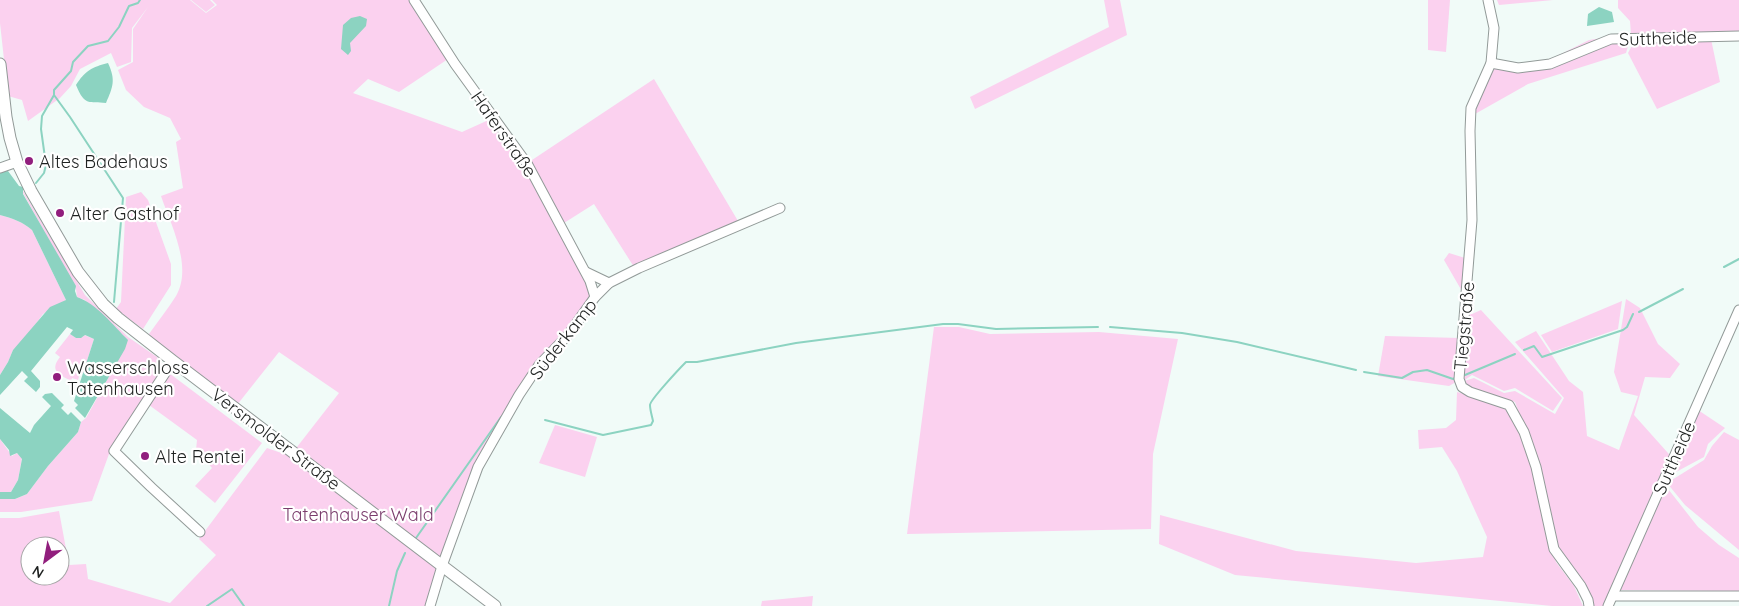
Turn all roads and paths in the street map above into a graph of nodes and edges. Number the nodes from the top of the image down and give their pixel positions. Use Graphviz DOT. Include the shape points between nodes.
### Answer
graph roads {
  1 [pos="414,0"];
  2 [pos="1488,0"];
  3 [pos="1739,36"];
  4 [pos="1491,63"];
  5 [pos="0,64"];
  6 [pos="17,162"];
  7 [pos="0,168"];
  8 [pos="780,208"];
  9 [pos="586,272"];
  10 [pos="609,283"];
  11 [pos="595,297"];
  12 [pos="1739,310"];
  13 [pos="173,361"];
  14 [pos="200,532"];
  15 [pos="442,566"];
  16 [pos="1613,596"];
  17 [pos="1739,596"];
  18 [pos="430,606"];
  19 [pos="495,606"];
  20 [pos="1589,606"];
  21 [pos="1608,606"];
  1 -- 9 [label="street, Haferstraße" via="455,64 528,165"];
  2 -- 4 [label="street, Tiegstraße" via="1494,28"];
  3 -- 4 [label="street, Suttheide" via="1611,39 1550,64 1518,68"];
  4 -- 20 [label="street, Tiegstraße" via="1472,108 1472,220 1459,379 1462,387 1470,392 1510,404 1536,467 1554,549 1581,586"];
  5 -- 6 [label="main road, Versmolder Straße" via="6,117"];
  6 -- 7 [label="street"];
  6 -- 13 [label="main road, Versmolder Straße" via="89,288 118,318"];
  8 -- 10 [label="street, Süderkamp" via="682,248"];
  9 -- 10 [label="street"];
  9 -- 11 [label="street, Haferstraße"];
  10 -- 11 [label="street, Süderkamp"];
  11 -- 15 [label="street, Süderkamp" via="568,335 539,365 503,423 478,467"];
  12 -- 16 [label="street, Suttheide"];
  13 -- 14 [label="street" via="114,451"];
  13 -- 15 [label="main road, Versmolder Straße"];
  15 -- 18 [label="street, Süderkamp"];
  15 -- 19 [label="main road, Versmolder Straße"];
  16 -- 17 [label="street"];
  16 -- 21 [label="street, Suttheide"];
}
